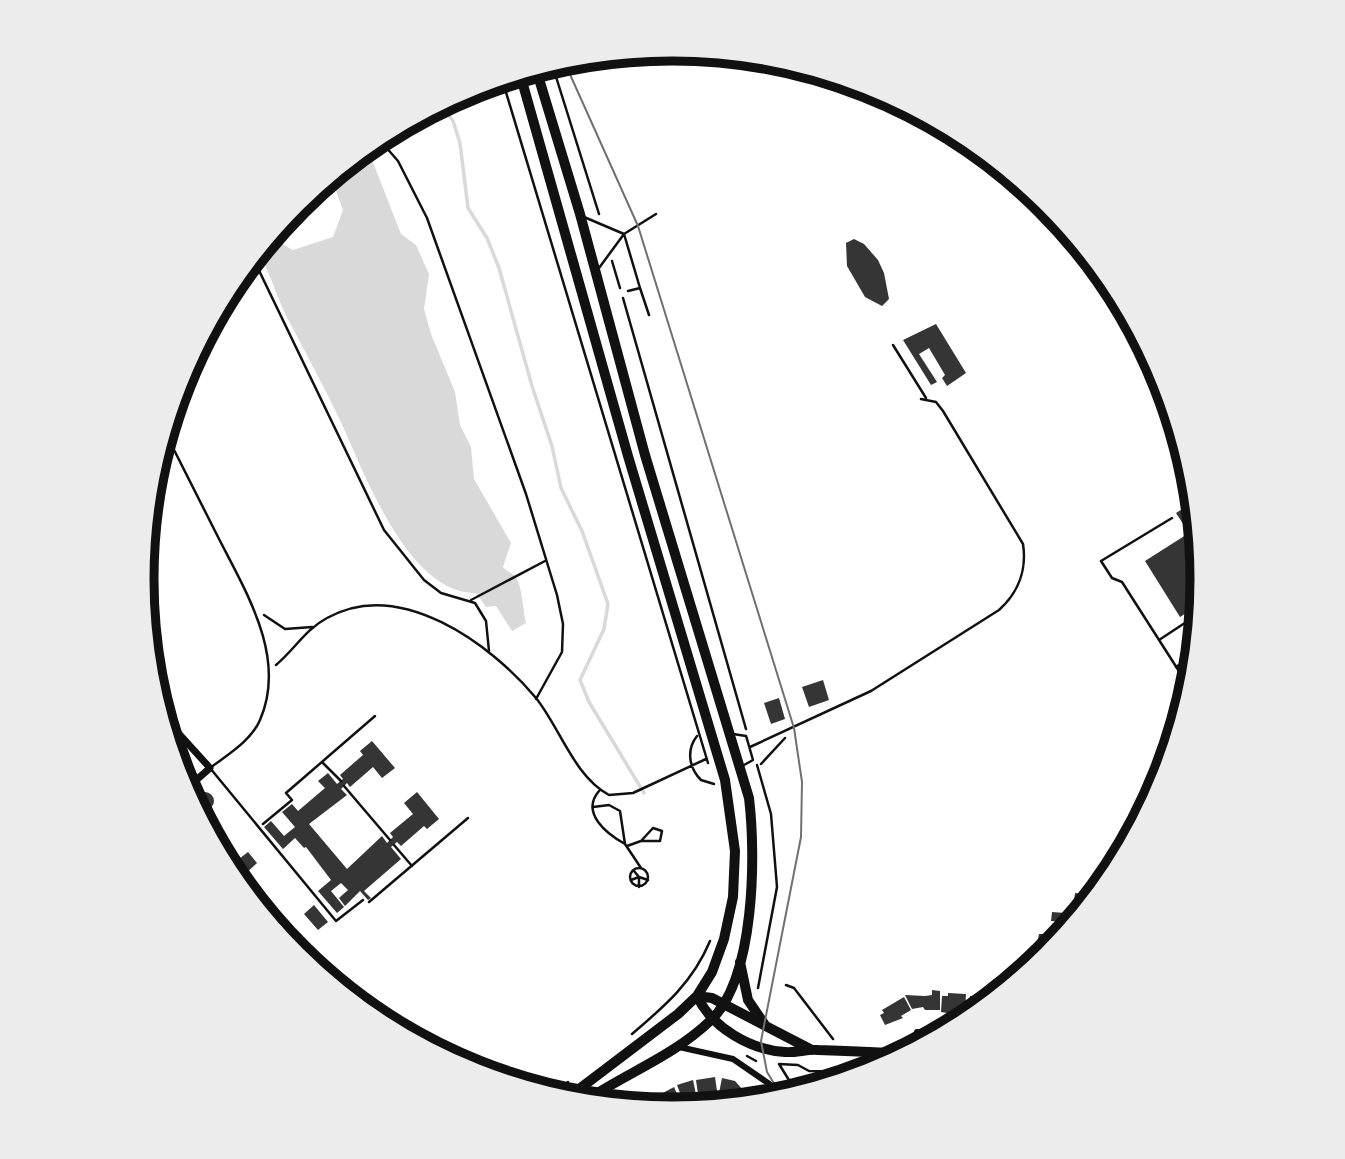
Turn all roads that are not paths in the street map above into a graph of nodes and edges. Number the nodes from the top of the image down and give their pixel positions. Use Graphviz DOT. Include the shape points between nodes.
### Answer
graph roads {
  1 [pos="539,79"];
  2 [pos="523,84"];
  3 [pos="580,214"];
  4 [pos="656,214"];
  5 [pos="624,234"];
  6 [pos="595,275"];
  7 [pos="640,288"];
  8 [pos="628,291"];
  9 [pos="649,315"];
  10 [pos="893,345"];
  11 [pos="926,398"];
  12 [pos="921,399"];
  13 [pos="172,446"];
  14 [pos="1172,518"];
  15 [pos="1189,620"];
  16 [pos="1185,623"];
  17 [pos="1188,628"];
  18 [pos="1159,640"];
  19 [pos="1184,661"];
  20 [pos="1176,667"];
  21 [pos="1182,676"];
  22 [pos="178,733"];
  23 [pos="730,733"];
  24 [pos="750,747"];
  25 [pos="740,767"];
  26 [pos="210,768"];
  27 [pos="195,781"];
  28 [pos="363,900"];
  29 [pos="740,962"];
  30 [pos="698,996"];
  31 [pos="721,1004"];
  32 [pos="713,1018"];
  33 [pos="766,1027"];
  34 [pos="917,1032"];
  35 [pos="924,1032"];
  36 [pos="679,1047"];
  37 [pos="810,1049"];
  38 [pos="883,1053"];
  39 [pos="778,1087"];
  40 [pos="579,1089"];
  41 [pos="600,1092"];
  1 -- 3 [label="main road"];
  2 -- 30 [label="main road" via="725,780 734,831 733,897 720,953"];
  3 -- 5 [label="lane"];
  3 -- 6 [label="main road"];
  4 -- 5 [label="lane"];
  5 -- 6 [label="lane"];
  5 -- 7 [label="lane"];
  6 -- 23 [label="main road"];
  7 -- 8 [label="lane"];
  7 -- 9 [label="lane"];
  10 -- 11 [label="lane"];
  11 -- 12 [label="lane"];
  11 -- 24 [label="lane" via="943,411 1023,544 1025,556 1012,598 871,691"];
  13 -- 26 [label="lane" via="253,606 268,671 260,722 248,738"];
  14 -- 18 [label="lane" via="1101,561 1112,579 1122,582"];
  15 -- 16 [label="lane"];
  16 -- 17 [label="lane"];
  16 -- 18 [label="lane"];
  18 -- 20 [label="lane"];
  19 -- 20 [label="lane"];
  20 -- 21 [label="lane"];
  22 -- 26 [label="street"];
  23 -- 24 [label="lane" via="746,736"];
  23 -- 25 [label="main road"];
  24 -- 25 [label="lane" via="753,760"];
  25 -- 29 [label="main road" via="754,844"];
  26 -- 27 [label="street"];
  26 -- 28 [label="lane" via="336,921"];
  29 -- 31 [label="main road"];
  29 -- 33 [label="main road" via="748,1000"];
  30 -- 31 [label="main road"];
  30 -- 32 [label="main road"];
  30 -- 40 [label="main road"];
  31 -- 32 [label="main road"];
  31 -- 33 [label="main road"];
  32 -- 36 [label="main road"];
  32 -- 37 [label="main road" via="758,1047 790,1052"];
  33 -- 37 [label="main road"];
  34 -- 35 [label="street"];
  36 -- 39 [label="street" via="733,1059"];
  36 -- 41 [label="main road"];
  37 -- 38 [label="main road"];
}
